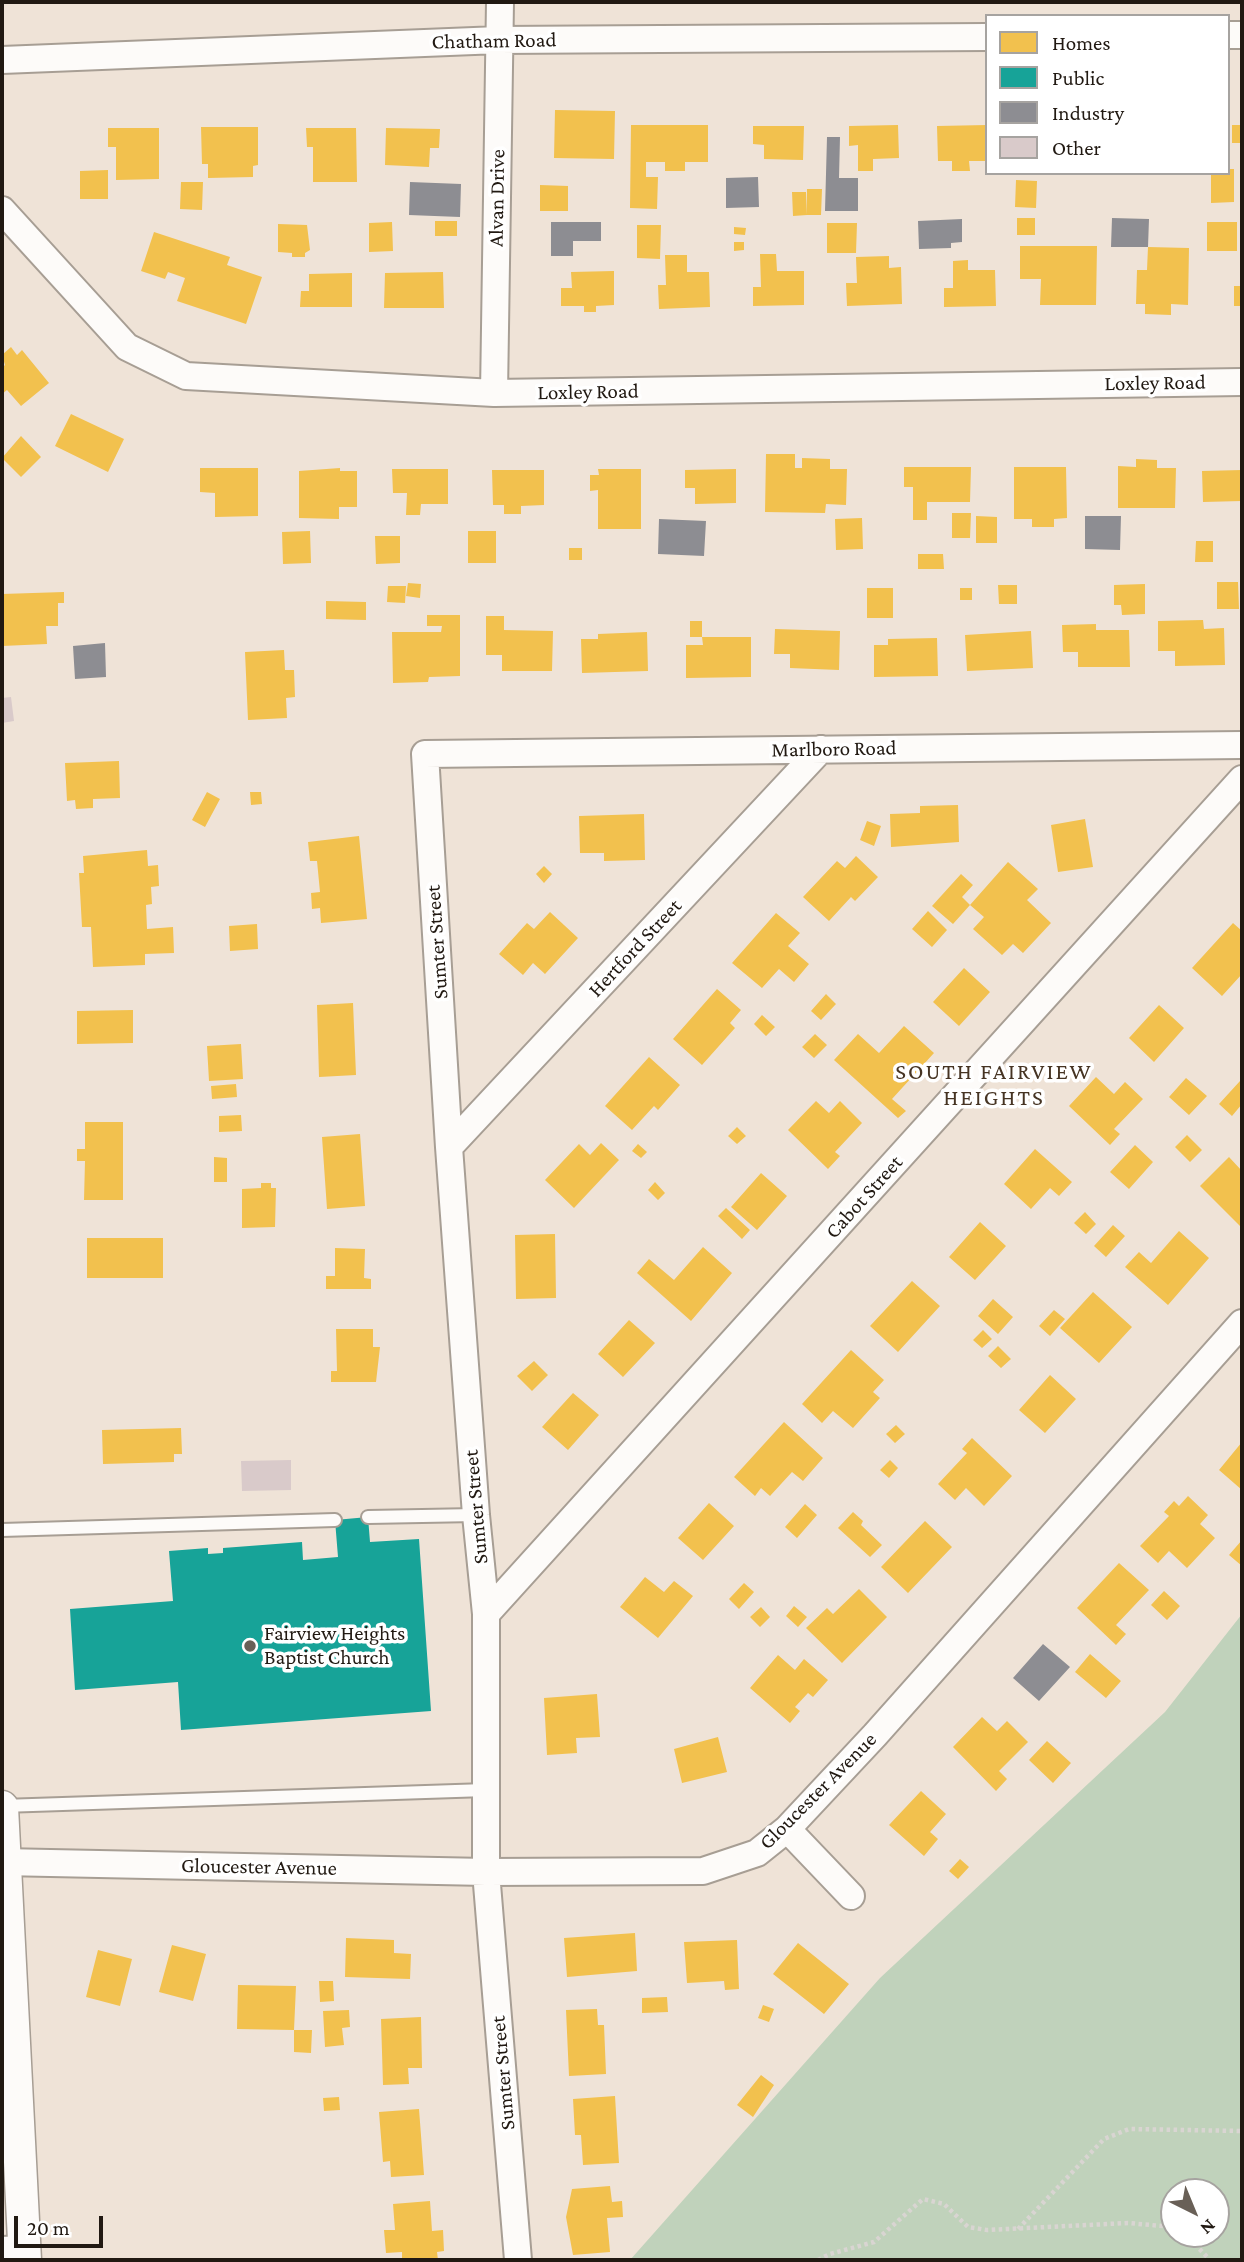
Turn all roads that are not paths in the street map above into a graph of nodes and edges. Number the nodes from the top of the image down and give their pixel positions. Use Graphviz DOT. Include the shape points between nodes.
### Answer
graph roads {
  1 [pos="500,2"];
  2 [pos="985,37"];
  3 [pos="499,40"];
  4 [pos="2,60"];
  5 [pos="2,210"];
  6 [pos="1242,382"];
  7 [pos="494,393"];
  8 [pos="1242,745"];
  9 [pos="821,749"];
  10 [pos="425,754"];
  11 [pos="1242,779"];
  12 [pos="449,1147"];
  13 [pos="1242,1323"];
  14 [pos="476,1514"];
  15 [pos="368,1517"];
  16 [pos="335,1520"];
  17 [pos="2,1530"];
  18 [pos="486,1614"];
  19 [pos="486,1790"];
  20 [pos="2,1807"];
  21 [pos="787,1829"];
  22 [pos="3,1862"];
  23 [pos="486,1872"];
  24 [pos="851,1896"];
  25 [pos="17,2253"];
  26 [pos="518,2260"];
  1 -- 3 [label="street, Alvan Drive"];
  2 -- 3 [label="street, Chatham Road"];
  3 -- 4 [label="street, Chatham Road"];
  3 -- 7 [label="street, Alvan Drive"];
  5 -- 7 [label="street, Loxley Road" via="127,347 186,376"];
  6 -- 7 [label="street, Loxley Road"];
  8 -- 9 [label="street, Marlboro Road"];
  9 -- 10 [label="street, Marlboro Road"];
  9 -- 12 [label="street, Hertford Street"];
  10 -- 12 [label="street, Sumter Street"];
  11 -- 18 [label="street, Cabot Street"];
  12 -- 14 [label="street, Sumter Street"];
  13 -- 21 [label="street, Gloucester Avenue"];
  14 -- 15 [label="lane"];
  14 -- 18 [label="street, Sumter Street"];
  16 -- 17 [label="lane"];
  18 -- 19 [label="street, Sumter Street"];
  19 -- 20 [label="lane"];
  19 -- 23 [label="street, Sumter Street"];
  20 -- 22 [label="street"];
  21 -- 23 [label="street, Gloucester Avenue" via="757,1853 704,1871"];
  21 -- 24 [label="street"];
  22 -- 23 [label="street, Gloucester Avenue"];
  22 -- 25 [label="street"];
  23 -- 26 [label="street, Sumter Street"];
}
